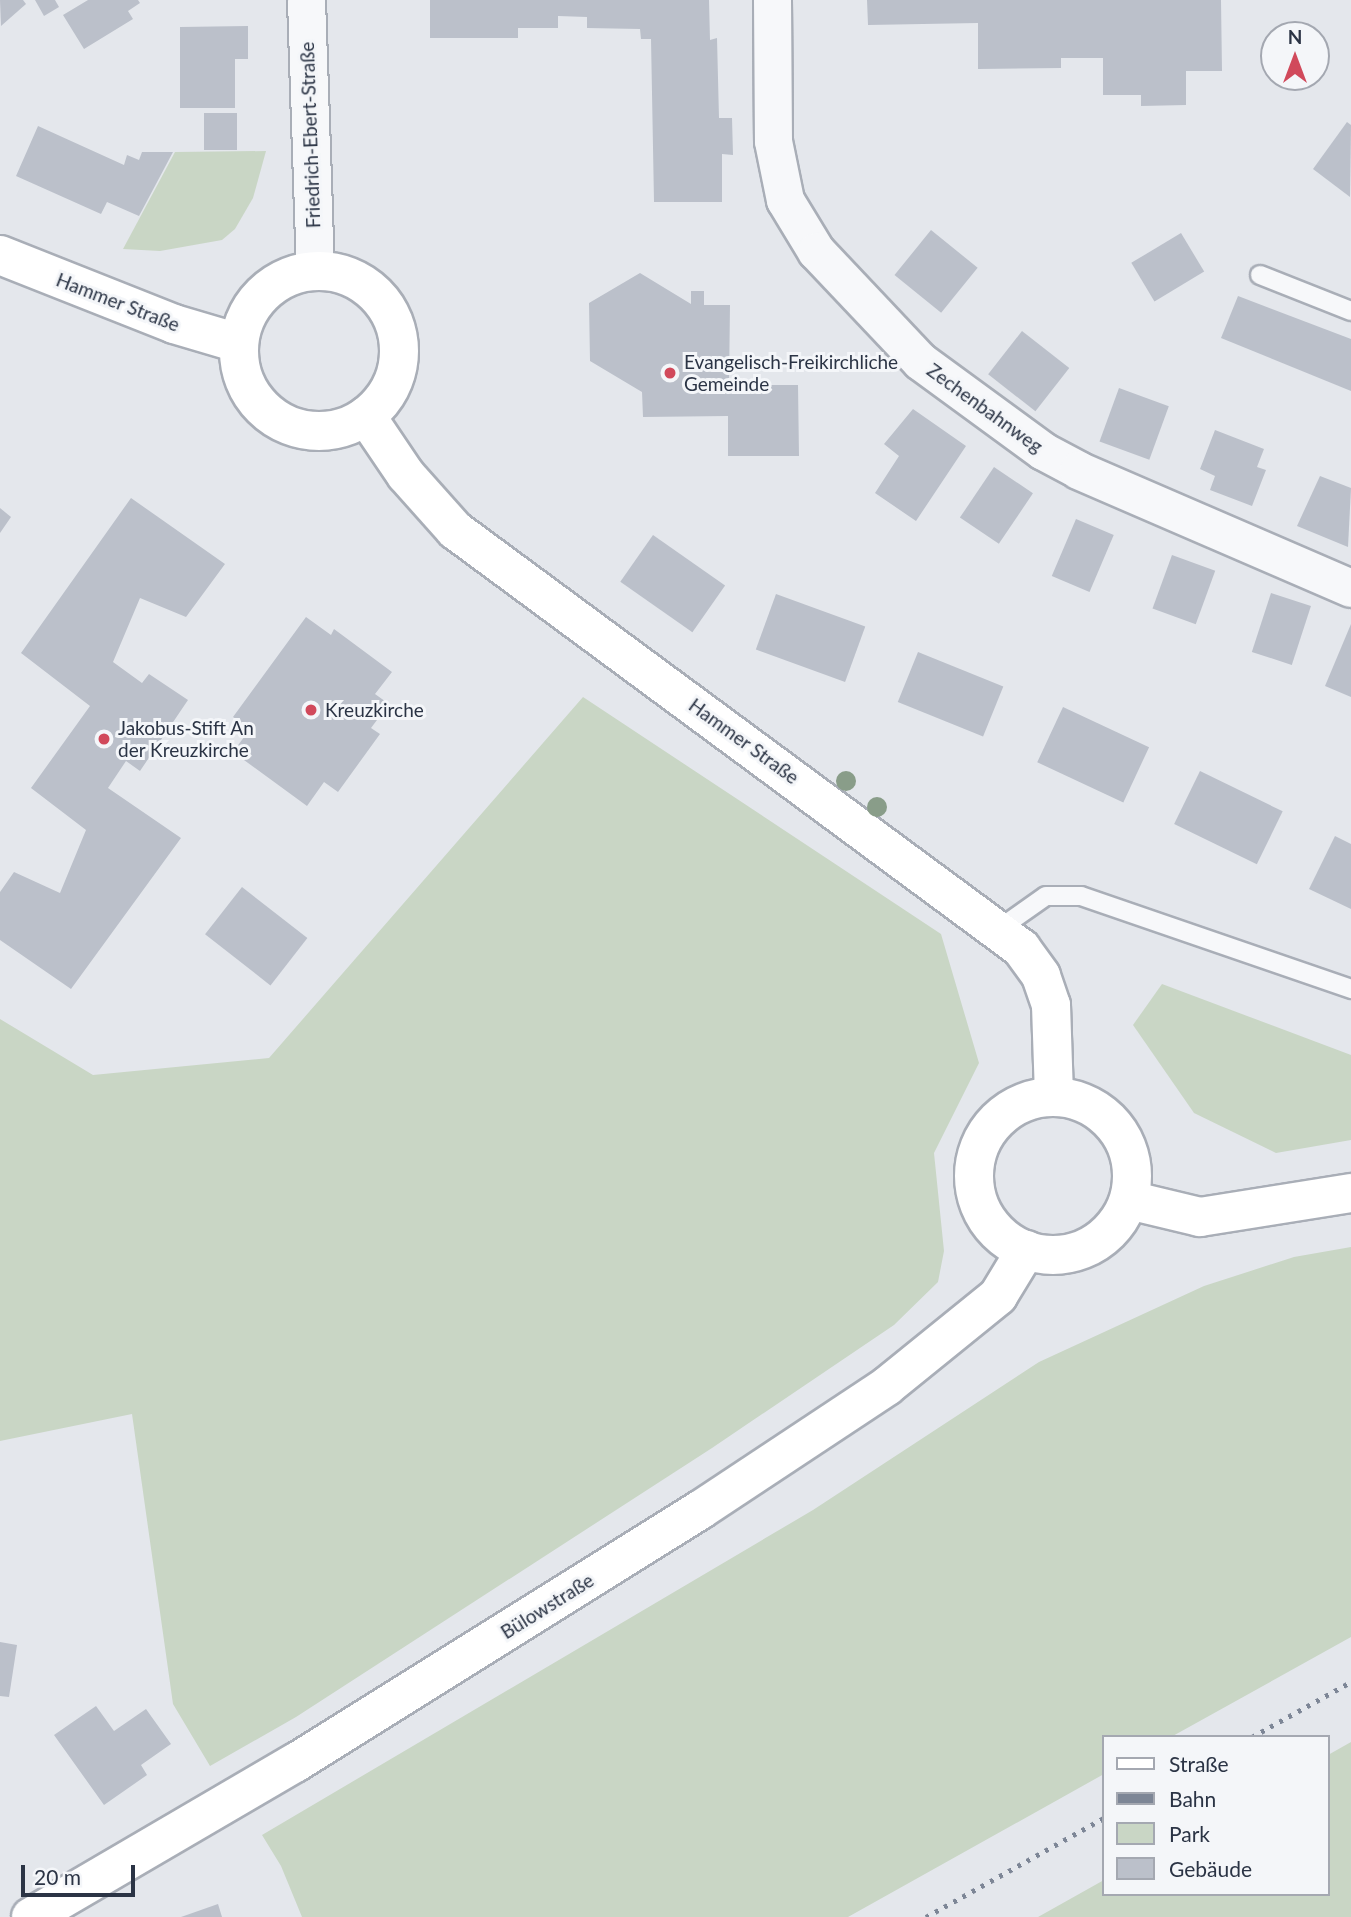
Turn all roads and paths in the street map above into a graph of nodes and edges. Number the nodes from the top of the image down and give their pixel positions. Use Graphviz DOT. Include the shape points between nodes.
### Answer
graph roads {
  1 [pos="306,0"];
  2 [pos="772,0"];
  3 [pos="0,255"];
  4 [pos="315,271"];
  5 [pos="1260,275"];
  6 [pos="1351,311"];
  7 [pos="238,343"];
  8 [pos="366,416"];
  9 [pos="1351,588"];
  10 [pos="999,929"];
  11 [pos="1351,989"];
  12 [pos="1054,1096"];
  13 [pos="1351,1193"];
  14 [pos="1129,1200"];
  15 [pos="1026,1250"];
  16 [pos="31,1917"];
  1 -- 4 [label="street, Friedrich-Ebert-Straße"];
  2 -- 9 [label="street, Zechenbahnweg" via="773,141 785,200 816,251 920,360 1033,444 1078,470"];
  3 -- 7 [label="main road, Hammer Straße" via="174,324"];
  4 -- 7 [label="main road" via="278,281 263,293 242,325"];
  4 -- 8 [label="main road" via="359,281 377,296 394,325 399,359 394,381"];
  5 -- 6 [label="lane"];
  7 -- 8 [label="main road" via="239,364 255,401 287,425 328,431"];
  8 -- 10 [label="main road, Hammer Straße" via="406,475 455,530 535,594"];
  10 -- 11 [label="lane" via="1046,895 1081,895"];
  10 -- 12 [label="main road, Hammer Straße" via="1021,948 1044,985 1054,1028"];
  12 -- 14 [label="main road" via="1095,1108 1123,1138 1131,1158"];
  12 -- 15 [label="main road" via="1034,1098 999,1118 986,1133 975,1162 975,1192 982,1211 1008,1241"];
  13 -- 14 [label="main road" via="1200,1217"];
  14 -- 15 [label="main road" via="1106,1236 1088,1247 1047,1255"];
  15 -- 16 [label="main road, Bülowstraße" via="998,1296 887,1386 701,1510 295,1763"];
}
